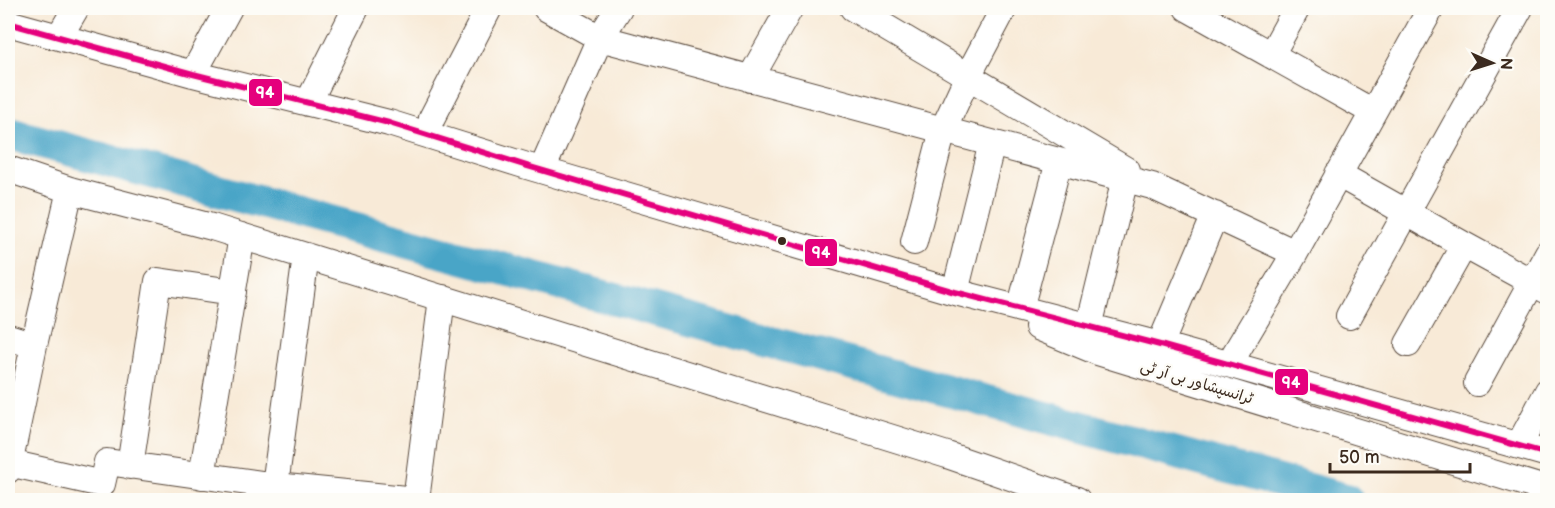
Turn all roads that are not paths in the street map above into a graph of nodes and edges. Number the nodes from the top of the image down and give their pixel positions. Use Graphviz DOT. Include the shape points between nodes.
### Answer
graph roads {
  1 [pos="76,8"];
  2 [pos="229,8"];
  3 [pos="356,8"];
  4 [pos="489,8"];
  5 [pos="546,8"];
  6 [pos="619,8"];
  7 [pos="790,8"];
  8 [pos="853,8"];
  9 [pos="1004,8"];
  10 [pos="1187,8"];
  11 [pos="1297,8"];
  12 [pos="1431,8"];
  13 [pos="1520,8"];
  14 [pos="8,23"];
  15 [pos="58,37"];
  16 [pos="600,38"];
  17 [pos="1271,55"];
  18 [pos="193,74"];
  19 [pos="968,76"];
  20 [pos="750,79"];
  21 [pos="308,103"];
  22 [pos="1373,112"];
  23 [pos="432,118"];
  24 [pos="943,130"];
  25 [pos="992,143"];
  26 [pos="1059,161"];
  27 [pos="8,169"];
  28 [pos="542,170"];
  29 [pos="1338,174"];
  30 [pos="1125,179"];
  31 [pos="1152,186"];
  32 [pos="70,190"];
  33 [pos="1407,212"];
  34 [pos="1215,215"];
  35 [pos="242,236"];
  36 [pos="914,242"];
  37 [pos="1464,245"];
  38 [pos="1295,253"];
  39 [pos="1548,254"];
  40 [pos="306,256"];
  41 [pos="1540,286"];
  42 [pos="233,292"];
  43 [pos="955,292"];
  44 [pos="442,298"];
  45 [pos="1020,309"];
  46 [pos="1349,316"];
  47 [pos="1089,327"];
  48 [pos="8,337"];
  49 [pos="1408,344"];
  50 [pos="34,345"];
  51 [pos="1160,345"];
  52 [pos="1229,364"];
  53 [pos="1477,383"];
  54 [pos="1548,391"];
  55 [pos="1519,445"];
  56 [pos="1548,454"];
  57 [pos="130,466"];
  58 [pos="8,467"];
  59 [pos="202,476"];
  60 [pos="1547,490"];
  61 [pos="274,493"];
  62 [pos="416,500"];
  63 [pos="1077,501"];
  1 -- 15 [label="street"];
  2 -- 18 [label="street"];
  3 -- 21 [label="street"];
  4 -- 23 [label="street"];
  5 -- 16 [label="street"];
  6 -- 16 [label="street"];
  7 -- 20 [label="street"];
  8 -- 19 [label="street"];
  9 -- 19 [label="street"];
  10 -- 17 [label="street"];
  11 -- 17 [label="street"];
  12 -- 22 [label="street"];
  13 -- 33 [label="street"];
  14 -- 15 [label="street"];
  15 -- 18 [label="street"];
  16 -- 20 [label="street"];
  16 -- 28 [label="street"];
  17 -- 22 [label="street"];
  18 -- 21 [label="street"];
  19 -- 24 [label="street"];
  19 -- 31 [label="street"];
  20 -- 24 [label="street"];
  21 -- 28 [label="street" via="389,123"];
  22 -- 29 [label="street"];
  24 -- 25 [label="street"];
  24 -- 36 [label="street"];
  25 -- 26 [label="street"];
  25 -- 43 [label="street"];
  26 -- 30 [label="street"];
  26 -- 45 [label="street"];
  27 -- 32 [label="street"];
  28 -- 43 [label="street"];
  29 -- 33 [label="street"];
  29 -- 38 [label="street"];
  30 -- 31 [label="street"];
  30 -- 47 [label="street"];
  31 -- 34 [label="street"];
  32 -- 35 [label="street"];
  32 -- 50 [label="street"];
  33 -- 37 [label="street"];
  33 -- 46 [label="street"];
  34 -- 38 [label="street"];
  34 -- 51 [label="street"];
  35 -- 40 [label="street"];
  35 -- 42 [label="street"];
  37 -- 41 [label="street"];
  37 -- 49 [label="street"];
  38 -- 52 [label="street"];
  39 -- 41 [label="street"];
  40 -- 44 [label="street"];
  40 -- 61 [label="street"];
  41 -- 53 [label="street"];
  42 -- 57 [label="street" via="158,281"];
  42 -- 59 [label="street"];
  43 -- 45 [label="street"];
  43 -- 60 [label="street, ٹرانسپشاور بی آر ٹی" via="1098,352"];
  44 -- 62 [label="street"];
  44 -- 63 [label="street" via="947,455"];
  45 -- 47 [label="street"];
  47 -- 51 [label="street"];
  48 -- 50 [label="street"];
  50 -- 58 [label="street"];
  51 -- 52 [label="street"];
  52 -- 55 [label="street"];
  54 -- 55 [label="street"];
  55 -- 56 [label="street"];
  57 -- 58 [label="street" via="107,462 102,484"];
  57 -- 59 [label="street"];
  59 -- 61 [label="street"];
  61 -- 62 [label="street"];
}
